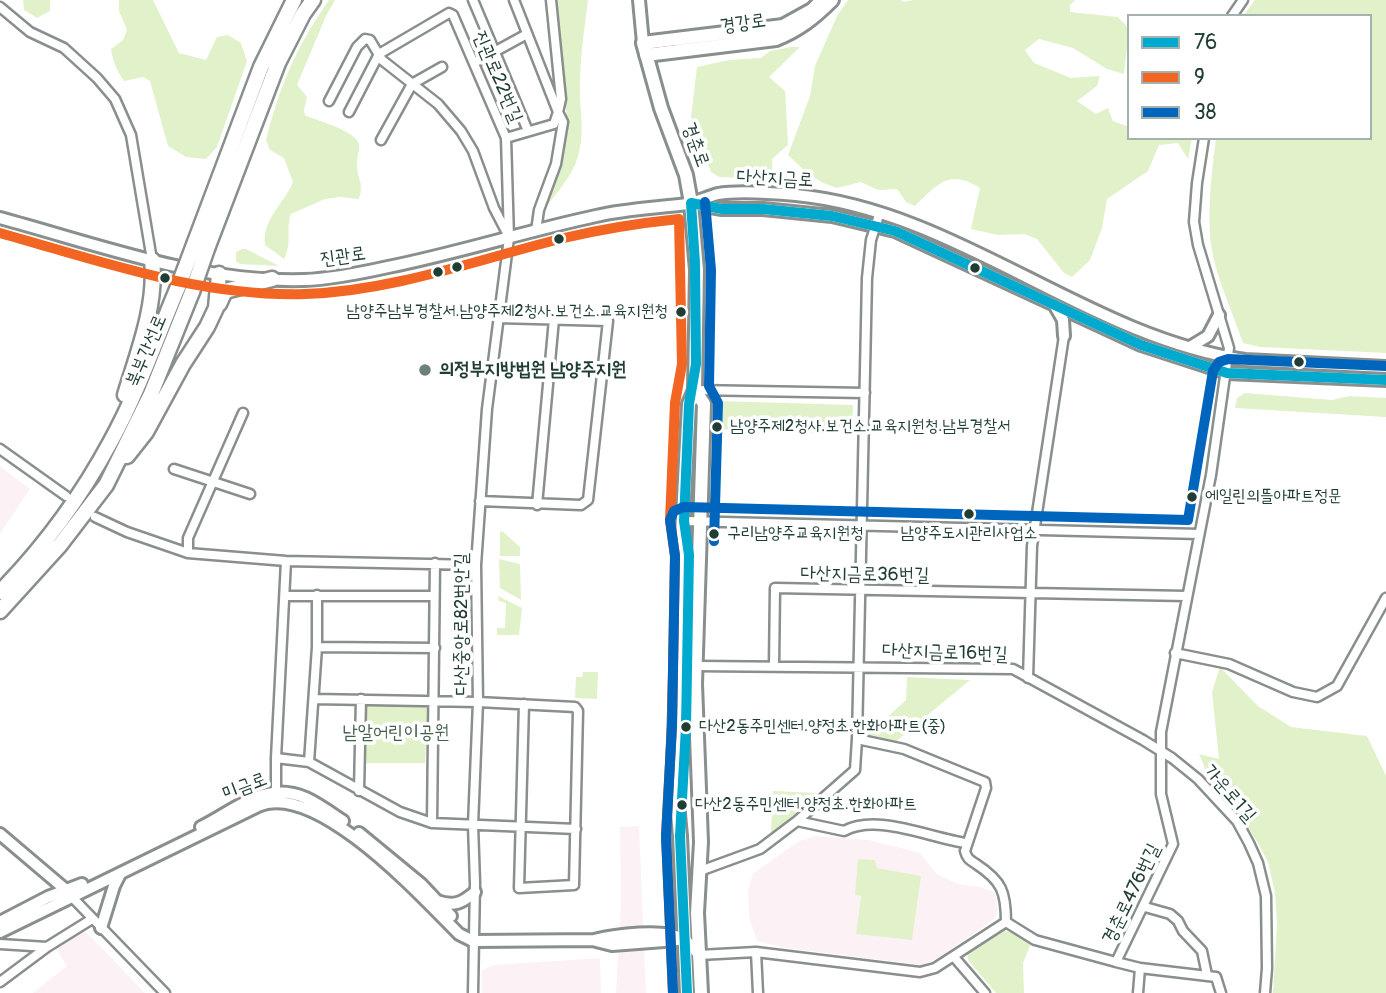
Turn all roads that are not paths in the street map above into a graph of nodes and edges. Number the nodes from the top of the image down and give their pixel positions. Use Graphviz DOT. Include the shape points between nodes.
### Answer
graph roads {
  1 [pos="294,0"];
  2 [pos="313,0"];
  3 [pos="473,0"];
  4 [pos="514,0"];
  5 [pos="551,0"];
  6 [pos="639,0"];
  7 [pos="822,0"];
  8 [pos="832,0"];
  9 [pos="0,7"];
  10 [pos="527,34"];
  11 [pos="644,49"];
  12 [pos="495,52"];
  13 [pos="379,54"];
  14 [pos="474,63"];
  15 [pos="442,68"];
  16 [pos="412,84"];
  17 [pos="329,102"];
  18 [pos="349,112"];
  19 [pos="558,112"];
  20 [pos="528,131"];
  21 [pos="506,138"];
  22 [pos="381,140"];
  23 [pos="1204,140"];
  24 [pos="691,203"];
  25 [pos="880,212"];
  26 [pos="0,218"];
  27 [pos="875,225"];
  28 [pos="536,232"];
  29 [pos="509,238"];
  30 [pos="202,244"];
  31 [pos="152,260"];
  32 [pos="219,274"];
  33 [pos="272,279"];
  34 [pos="185,290"];
  35 [pos="1054,304"];
  36 [pos="216,308"];
  37 [pos="1219,315"];
  38 [pos="498,318"];
  39 [pos="554,319"];
  40 [pos="1089,321"];
  41 [pos="1063,336"];
  42 [pos="1191,347"];
  43 [pos="1228,358"];
  44 [pos="1386,366"];
  45 [pos="1227,373"];
  46 [pos="1386,380"];
  47 [pos="695,390"];
  48 [pos="865,393"];
  49 [pos="243,413"];
  50 [pos="112,440"];
  51 [pos="0,449"];
  52 [pos="174,469"];
  53 [pos="211,482"];
  54 [pos="106,485"];
  55 [pos="250,494"];
  56 [pos="66,496"];
  57 [pos="480,501"];
  58 [pos="537,505"];
  59 [pos="95,517"];
  60 [pos="684,521"];
  61 [pos="700,522"];
  62 [pos="861,526"];
  63 [pos="1034,530"];
  64 [pos="1199,534"];
  65 [pos="188,553"];
  66 [pos="286,561"];
  67 [pos="435,563"];
  68 [pos="476,565"];
  69 [pos="859,590"];
  70 [pos="0,592"];
  71 [pos="1031,594"];
  72 [pos="317,595"];
  73 [pos="285,596"];
  74 [pos="434,596"];
  75 [pos="1186,596"];
  76 [pos="1386,598"];
  77 [pos="0,611"];
  78 [pos="317,647"];
  79 [pos="435,648"];
  80 [pos="1175,653"];
  81 [pos="696,666"];
  82 [pos="774,666"];
  83 [pos="858,667"];
  84 [pos="1028,678"];
  85 [pos="314,699"];
  86 [pos="361,699"];
  87 [pos="434,702"];
  88 [pos="478,702"];
  89 [pos="524,704"];
  90 [pos="857,738"];
  91 [pos="1161,752"];
  92 [pos="276,758"];
  93 [pos="309,762"];
  94 [pos="359,790"];
  95 [pos="276,796"];
  96 [pos="797,821"];
  97 [pos="432,823"];
  98 [pos="473,825"];
  99 [pos="521,828"];
  100 [pos="576,829"];
  101 [pos="0,834"];
  102 [pos="966,843"];
  103 [pos="700,871"];
  104 [pos="120,874"];
  105 [pos="475,892"];
  106 [pos="69,893"];
  107 [pos="437,901"];
  108 [pos="1145,907"];
  109 [pos="92,919"];
  110 [pos="0,922"];
  111 [pos="1006,922"];
  112 [pos="101,928"];
  113 [pos="0,932"];
  114 [pos="684,939"];
  115 [pos="473,942"];
  116 [pos="0,944"];
  117 [pos="47,947"];
  118 [pos="756,952"];
  119 [pos="699,955"];
  120 [pos="954,957"];
  121 [pos="1116,962"];
  122 [pos="1140,968"];
  123 [pos="1206,975"];
  124 [pos="0,982"];
  125 [pos="165,993"];
  126 [pos="473,993"];
  127 [pos="687,993"];
  128 [pos="701,993"];
  129 [pos="758,993"];
  130 [pos="985,993"];
  131 [pos="1138,993"];
  132 [pos="1221,993"];
  133 [pos="1265,993"];
  1 -- 30 [label="highway, 북부간선로" via="261,67"];
  2 -- 30 [label="highway, 북부간선로" via="278,63"];
  3 -- 12 [label="street"];
  4 -- 10 [label="street"];
  5 -- 19 [label="street" via="561,99"];
  6 -- 11 [label="street, 경춘로"];
  7 -- 11 [label="main road, 경강로" via="783,26"];
  8 -- 11 [label="main road, 경강로" via="813,20 776,39"];
  9 -- 31 [label="street" via="30,32 64,48 115,99 131,135"];
  10 -- 12 [label="street"];
  10 -- 19 [label="street"];
  11 -- 24 [label="main road, 경춘로" via="686,174"];
  12 -- 14 [label="street"];
  12 -- 20 [label="street"];
  13 -- 14 [label="street, 진관로22번길" via="449,13"];
  13 -- 16 [label="street"];
  13 -- 17 [label="street" via="365,39"];
  13 -- 18 [label="street"];
  14 -- 21 [label="street, 진관로22번길"];
  15 -- 16 [label="street"];
  16 -- 22 [label="street"];
  16 -- 29 [label="street" via="438,104 461,131"];
  19 -- 20 [label="street" via="554,124"];
  19 -- 28 [label="street" via="563,122 556,164"];
  20 -- 21 [label="street"];
  21 -- 29 [label="street, 진관로22번길"];
  23 -- 37 [label="street" via="1194,222"];
  24 -- 25 [label="street, 다산지금로" via="720,194 769,194 838,201"];
  24 -- 27 [label="street, 다산지금로" via="722,209 799,211"];
  24 -- 28 [label="street, 진관로" via="622,211"];
  24 -- 47 [label="main road, 경춘로" via="697,270"];
  25 -- 27 [label="street, 다산지금로16번길"];
  25 -- 42 [label="street, 다산지금로" via="949,238 1130,327"];
  26 -- 31 [label="street, 진관로"];
  27 -- 35 [label="street, 다산지금로" via="895,230"];
  27 -- 48 [label="street, 다산지금로16번길" via="867,278"];
  28 -- 29 [label="street, 진관로"];
  29 -- 33 [label="street, 진관로" via="356,274"];
  29 -- 38 [label="street, 다산중앙로82번안길"];
  30 -- 34 [label="highway, 북부간선로, bridge"];
  31 -- 32 [label="street, 진관로"];
  31 -- 50 [label="highway" via="146,321"];
  32 -- 33 [label="street, 진관로"];
  32 -- 36 [label="highway"];
  33 -- 36 [label="highway" via="225,291"];
  34 -- 50 [label="highway, 북부간선로"];
  34 -- 54 [label="highway, 북부간선로" via="151,394"];
  35 -- 40 [label="street, 다산지금로"];
  35 -- 41 [label="street" via="1063,320"];
  36 -- 54 [label="highway" via="146,432"];
  37 -- 42 [label="street" via="1209,336"];
  37 -- 43 [label="street"];
  38 -- 39 [label="street"];
  38 -- 57 [label="street, 다산중앙로82번안길"];
  39 -- 58 [label="street"];
  39 -- 58 [label="street" via="608,321 588,500 581,505"];
  40 -- 41 [label="street" via="1080,322"];
  40 -- 45 [label="street, 다산지금로" via="1164,355"];
  41 -- 63 [label="street"];
  42 -- 43 [label="street, 다산지금로"];
  43 -- 44 [label="street, 다산지금로"];
  43 -- 45 [label="street"];
  45 -- 46 [label="street, 다산지금로"];
  45 -- 64 [label="street"];
  47 -- 48 [label="street"];
  47 -- 60 [label="main road, 경춘로" via="690,404"];
  47 -- 61 [label="main road, 경춘로" via="704,404"];
  48 -- 62 [label="street, 다산지금로16번길"];
  49 -- 53 [label="street"];
  50 -- 70 [label="highway, 북부간선로" via="82,490"];
  51 -- 56 [label="street"];
  52 -- 53 [label="street"];
  53 -- 55 [label="street"];
  53 -- 65 [label="street" via="188,538"];
  54 -- 77 [label="highway, 북부간선로"];
  57 -- 58 [label="street"];
  57 -- 68 [label="street, 다산중앙로82번안길"];
  59 -- 65 [label="street"];
  60 -- 61 [label="street"];
  60 -- 114 [label="main road, 경춘로" via="674,770"];
  61 -- 62 [label="street"];
  61 -- 81 [label="main road, 경춘로"];
  62 -- 63 [label="street"];
  62 -- 69 [label="street, 다산지금로16번길"];
  63 -- 64 [label="street"];
  63 -- 71 [label="street"];
  64 -- 75 [label="street"];
  65 -- 66 [label="street"];
  66 -- 67 [label="street"];
  66 -- 73 [label="street"];
  67 -- 68 [label="street"];
  67 -- 74 [label="street"];
  68 -- 88 [label="street, 다산중앙로82번안길"];
  69 -- 71 [label="street, 다산지금로36번길"];
  69 -- 82 [label="street, 다산지금로36번길" via="775,588"];
  69 -- 83 [label="street, 다산지금로16번길"];
  71 -- 75 [label="street, 다산지금로36번길"];
  71 -- 84 [label="street"];
  72 -- 73 [label="street"];
  72 -- 74 [label="street"];
  72 -- 78 [label="street"];
  73 -- 92 [label="street"];
  74 -- 79 [label="street"];
  75 -- 80 [label="street"];
  76 -- 80 [label="street" via="1337,686 1317,696 1293,692 1229,664"];
  78 -- 79 [label="street"];
  78 -- 85 [label="street"];
  79 -- 87 [label="street"];
  80 -- 91 [label="street"];
  81 -- 82 [label="street"];
  81 -- 103 [label="main road, 경춘로"];
  82 -- 83 [label="street"];
  83 -- 84 [label="street, 다산지금로16번길" via="1013,669"];
  83 -- 90 [label="street"];
  84 -- 91 [label="street, 다산지금로16번길"];
  85 -- 86 [label="street"];
  85 -- 93 [label="street"];
  86 -- 87 [label="street"];
  86 -- 94 [label="street"];
  87 -- 88 [label="street"];
  87 -- 97 [label="street"];
  88 -- 89 [label="street"];
  88 -- 98 [label="street, 다산중앙로82번안길"];
  89 -- 99 [label="street"];
  89 -- 100 [label="street" via="570,705 578,711"];
  90 -- 96 [label="street" via="855,770"];
  90 -- 102 [label="street" via="904,749 984,780 986,789"];
  91 -- 108 [label="street, 경춘로476번길" via="1161,794 1173,844"];
  91 -- 133 [label="street, 가운로1길" via="1209,790 1237,821 1258,863 1266,896"];
  92 -- 93 [label="street"];
  92 -- 95 [label="street"];
  93 -- 94 [label="street"];
  94 -- 97 [label="street"];
  95 -- 104 [label="street, 미금로"];
  95 -- 106 [label="street, 미금로" via="230,810"];
  95 -- 107 [label="street, 미금로" via="304,797 345,822"];
  95 -- 115 [label="street, 미금로" via="345,831"];
  96 -- 102 [label="street" via="844,831 873,823"];
  96 -- 103 [label="street" via="753,853"];
  97 -- 98 [label="street"];
  98 -- 99 [label="street"];
  98 -- 105 [label="street, 다산중앙로82번안길"];
  99 -- 100 [label="street"];
  99 -- 100 [label="street" via="519,888 574,885"];
  101 -- 106 [label="street"];
  102 -- 111 [label="street" via="966,856 998,881"];
  103 -- 119 [label="main road, 경춘로"];
  104 -- 106 [label="street, 미금로"];
  104 -- 112 [label="street"];
  105 -- 107 [label="street" via="458,904"];
  105 -- 115 [label="street, 다산중앙로82번안길"];
  106 -- 109 [label="street"];
  106 -- 110 [label="street, 미금로"];
  106 -- 113 [label="street, 미금로"];
  107 -- 115 [label="street, 미금로"];
  108 -- 121 [label="street, 경춘로476번길"];
  108 -- 123 [label="street" via="1178,921 1202,951"];
  109 -- 112 [label="street"];
  109 -- 117 [label="street"];
  111 -- 120 [label="street"];
  111 -- 121 [label="street, 경춘로476번길" via="1035,940"];
  112 -- 125 [label="street"];
  114 -- 115 [label="street"];
  114 -- 119 [label="street"];
  114 -- 127 [label="main road, 경춘로"];
  115 -- 126 [label="street, 다산중앙로82번안길"];
  116 -- 117 [label="street"];
  117 -- 124 [label="street"];
  118 -- 119 [label="street"];
  118 -- 120 [label="street" via="920,972"];
  118 -- 129 [label="street"];
  119 -- 128 [label="main road, 경춘로"];
  120 -- 130 [label="street"];
  121 -- 122 [label="street"];
  122 -- 123 [label="street"];
  122 -- 131 [label="street"];
  123 -- 132 [label="street" via="1216,977"];
}
